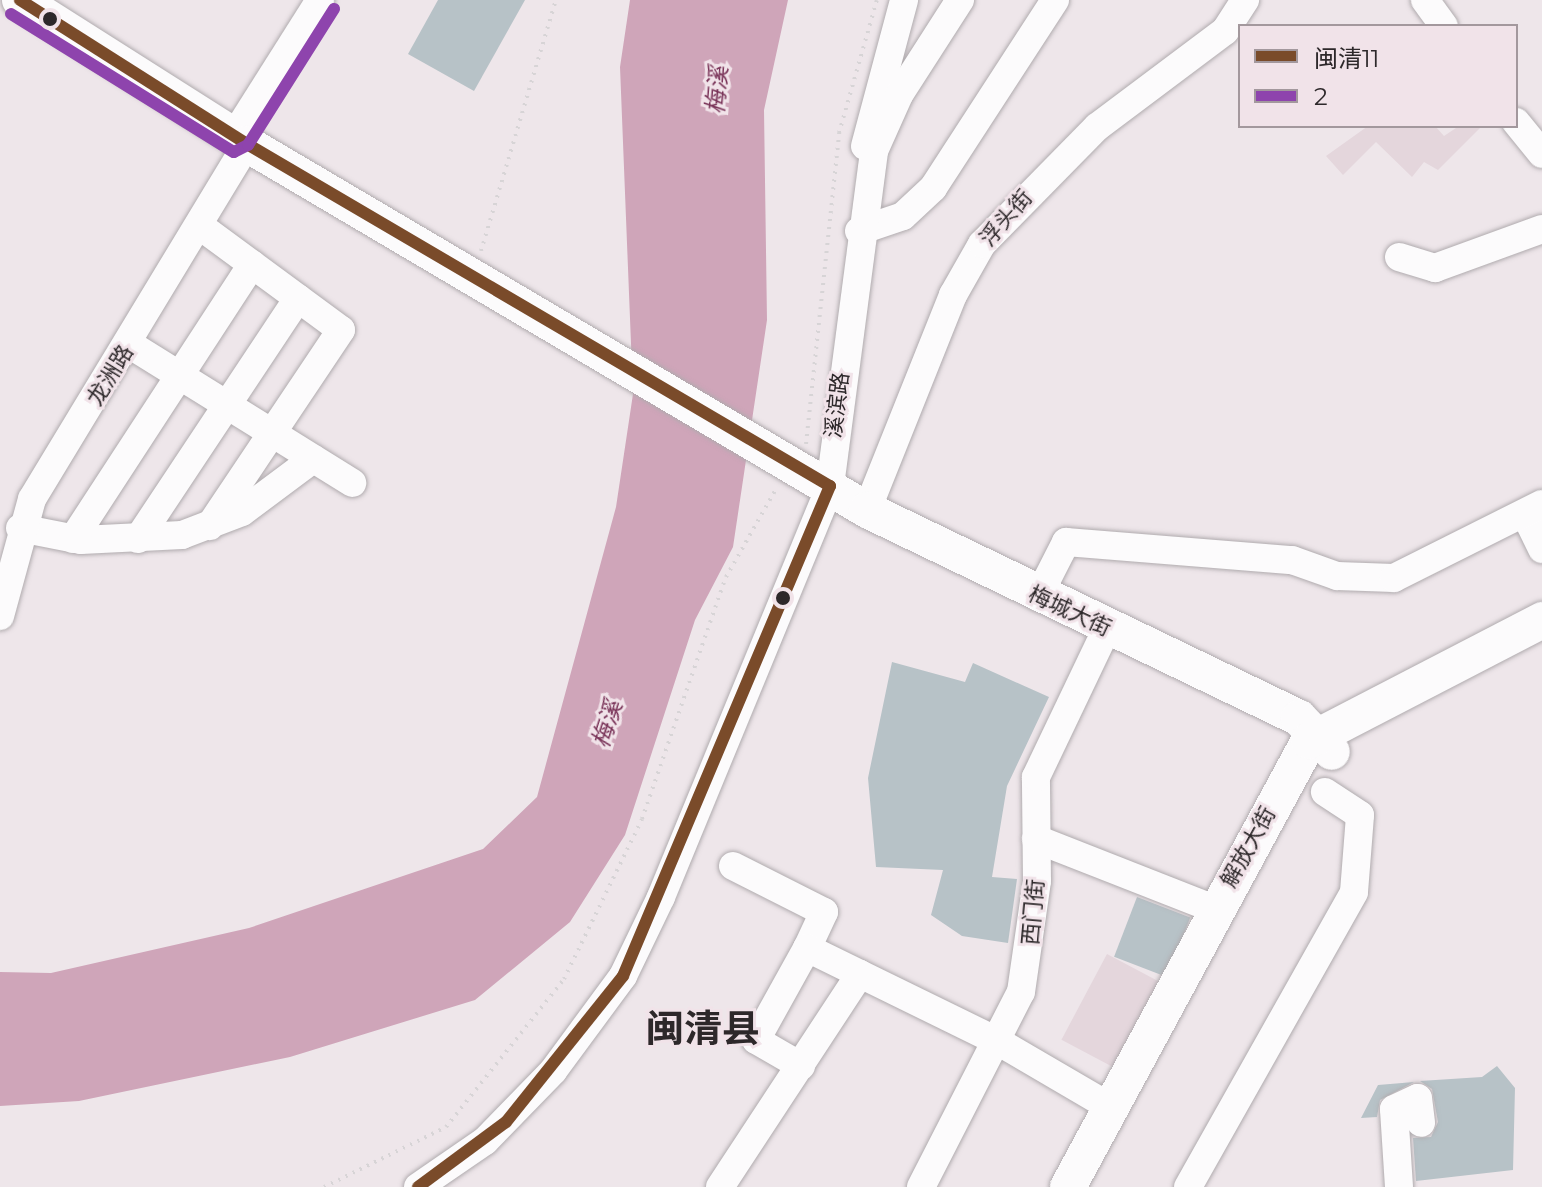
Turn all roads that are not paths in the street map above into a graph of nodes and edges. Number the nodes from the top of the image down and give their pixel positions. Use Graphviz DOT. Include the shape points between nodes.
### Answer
graph roads {
  1 [pos="20,0"];
  2 [pos="320,0"];
  3 [pos="904,0"];
  4 [pos="960,0"];
  5 [pos="1055,0"];
  6 [pos="1245,0"];
  7 [pos="1425,0"];
  8 [pos="1443,24"];
  9 [pos="1518,124"];
  10 [pos="240,140"];
  11 [pos="1542,154"];
  12 [pos="863,199"];
  13 [pos="200,226"];
  14 [pos="1542,229"];
  15 [pos="859,231"];
  16 [pos="1399,257"];
  17 [pos="252,264"];
  18 [pos="298,298"];
  19 [pos="129,344"];
  20 [pos="180,375"];
  21 [pos="227,405"];
  22 [pos="273,434"];
  23 [pos="313,459"];
  24 [pos="805,480"];
  25 [pos="352,483"];
  26 [pos="1533,509"];
  27 [pos="867,510"];
  28 [pos="210,526"];
  29 [pos="20,528"];
  30 [pos="73,539"];
  31 [pos="138,539"];
  32 [pos="1542,549"];
  33 [pos="1038,597"];
  34 [pos="0,616"];
  35 [pos="1542,620"];
  36 [pos="1107,628"];
  37 [pos="1542,641"];
  38 [pos="1326,742"];
  39 [pos="1325,792"];
  40 [pos="1036,839"];
  41 [pos="733,866"];
  42 [pos="1215,909"];
  43 [pos="807,948"];
  44 [pos="860,974"];
  45 [pos="999,1042"];
  46 [pos="801,1066"];
  47 [pos="1112,1108"];
  48 [pos="1421,1123"];
  49 [pos="418,1187"];
  50 [pos="720,1187"];
  51 [pos="921,1187"];
  52 [pos="1068,1187"];
  53 [pos="1090,1187"];
  54 [pos="1188,1187"];
  55 [pos="1399,1187"];
  1 -- 10 [label="main road"];
  2 -- 10 [label="street, 龙洲路"];
  3 -- 12 [label="street" via="869,110"];
  4 -- 12 [label="street, 溪滨路" via="887,118"];
  5 -- 15 [label="street" via="933,188 903,216"];
  6 -- 27 [label="street, 浮头街" via="1225,31 1097,127 982,244 953,295"];
  7 -- 8 [label="street"];
  9 -- 11 [label="street"];
  10 -- 13 [label="street, 龙洲路"];
  10 -- 24 [label="main road, 梅城大街"];
  12 -- 15 [label="street, 溪滨路"];
  13 -- 17 [label="street"];
  13 -- 19 [label="street, 龙洲路"];
  14 -- 16 [label="street" via="1435,268"];
  15 -- 24 [label="street, 溪滨路"];
  17 -- 18 [label="street"];
  17 -- 20 [label="street"];
  18 -- 21 [label="street"];
  18 -- 22 [label="street" via="341,330"];
  19 -- 20 [label="street"];
  19 -- 29 [label="street, 龙洲路"];
  20 -- 21 [label="street"];
  20 -- 30 [label="street"];
  21 -- 22 [label="street"];
  21 -- 31 [label="street"];
  22 -- 23 [label="street"];
  22 -- 28 [label="street"];
  23 -- 25 [label="street"];
  23 -- 28 [label="street" via="270,495"];
  24 -- 27 [label="main road, 梅城大街"];
  24 -- 49 [label="street, 溪滨路" via="623,976 506,1122"];
  26 -- 32 [label="street"];
  26 -- 33 [label="street" via="1394,578 1337,576 1278,559 1066,542"];
  27 -- 33 [label="main road, 梅城大街"];
  28 -- 31 [label="street"];
  29 -- 30 [label="street"];
  29 -- 34 [label="street, 龙洲路"];
  30 -- 31 [label="street"];
  33 -- 36 [label="main road, 梅城大街"];
  35 -- 38 [label="main road, 解放大街"];
  36 -- 38 [label="main road, 梅城大街"];
  36 -- 40 [label="street, 西门街" via="1036,777"];
  37 -- 38 [label="main road, 解放大街"];
  38 -- 42 [label="main road, 解放大街" via="1294,764"];
  38 -- 53 [label="main road, 解放大街"];
  39 -- 54 [label="street" via="1360,815 1354,892"];
  40 -- 42 [label="street"];
  40 -- 45 [label="street, 西门街" via="1026,971"];
  41 -- 43 [label="street" via="824,912"];
  42 -- 47 [label="main road, 解放大街"];
  43 -- 44 [label="street"];
  43 -- 46 [label="street" via="756,1040"];
  44 -- 45 [label="street"];
  44 -- 46 [label="street"];
  45 -- 47 [label="street"];
  45 -- 51 [label="street, 西门街"];
  46 -- 50 [label="street"];
  47 -- 52 [label="main road, 解放大街"];
  48 -- 55 [label="street" via="1418,1098 1394,1109"];
}
